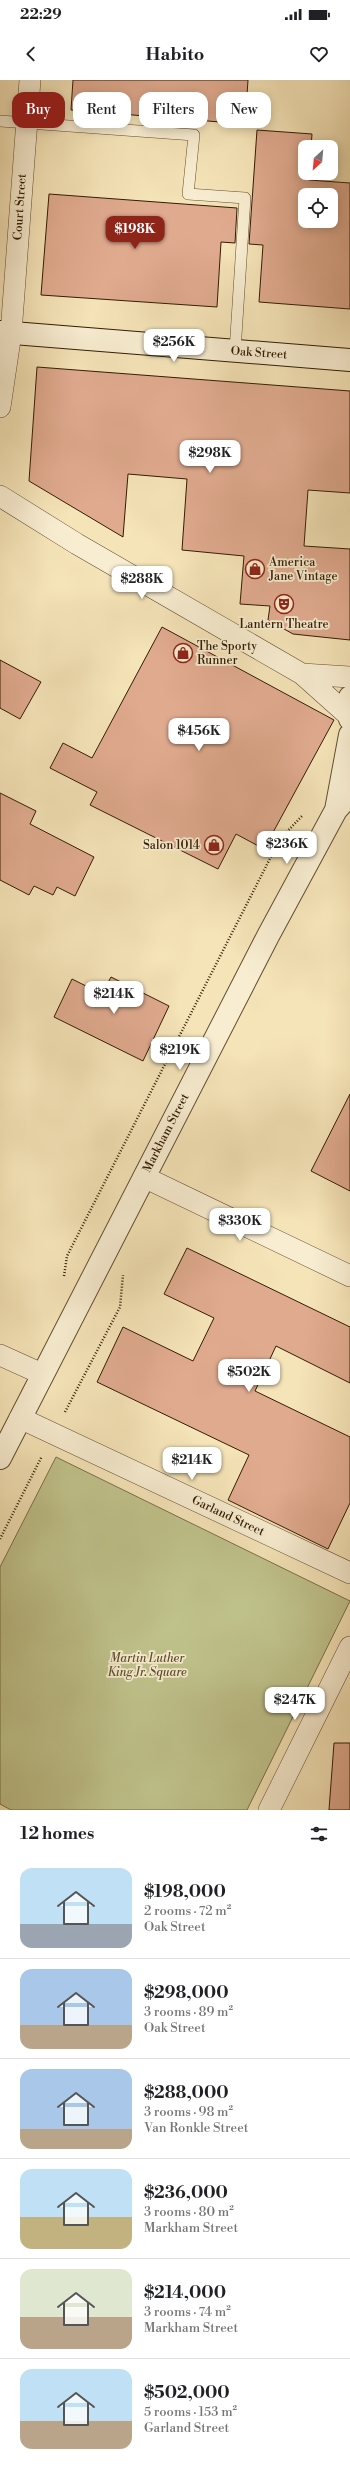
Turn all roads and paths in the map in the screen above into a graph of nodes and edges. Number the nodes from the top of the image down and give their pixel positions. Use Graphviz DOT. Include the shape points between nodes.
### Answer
graph roads {
  1 [pos="30,80"];
  2 [pos="29,92"];
  3 [pos="0,121"];
  4 [pos="12,122"];
  5 [pos="65,126"];
  6 [pos="26,128"];
  7 [pos="5,333"];
  8 [pos="236,351"];
  9 [pos="350,360"];
  10 [pos="0,407"];
  11 [pos="0,496"];
  12 [pos="302,674"];
  13 [pos="350,677"];
  14 [pos="350,717"];
  15 [pos="343,802"];
  16 [pos="144,1177"];
  17 [pos="123,1272"];
  18 [pos="350,1276"];
  19 [pos="64,1278"];
  20 [pos="0,1355"];
  21 [pos="42,1374"];
  22 [pos="20,1418"];
  23 [pos="61,1419"];
  24 [pos="46,1449"];
  25 [pos="0,1458"];
  26 [pos="0,1539"];
  27 [pos="350,1573"];
  28 [pos="350,1647"];
  29 [pos="269,1810"];
  1 -- 2 [label="street, Court Street"];
  3 -- 4 [label="lane"];
  5 -- 8 [label="lane" via="194,135 188,194 245,198"];
  6 -- 7 [label="street, Court Street"];
  7 -- 8 [label="street, Oak Street"];
  7 -- 10 [label="street, Court Street"];
  8 -- 9 [label="street, Oak Street"];
  11 -- 12 [label="street" via="77,544"];
  12 -- 13 [label="street"];
  12 -- 14 [label="street"];
  14 -- 15 [label="street, Markham Street"];
  15 -- 16 [label="street, Markham Street"];
  15 -- 19 [label="path" via="316,804 280,838 67,1256"];
  16 -- 18 [label="street"];
  16 -- 21 [label="street, Markham Street"];
  17 -- 23 [label="path" via="120,1306"];
  20 -- 21 [label="street"];
  21 -- 22 [label="street, Markham Street"];
  22 -- 25 [label="street, Markham Street"];
  22 -- 27 [label="street, Garland Street"];
  24 -- 26 [label="path"];
  28 -- 29 [label="street"];
}
